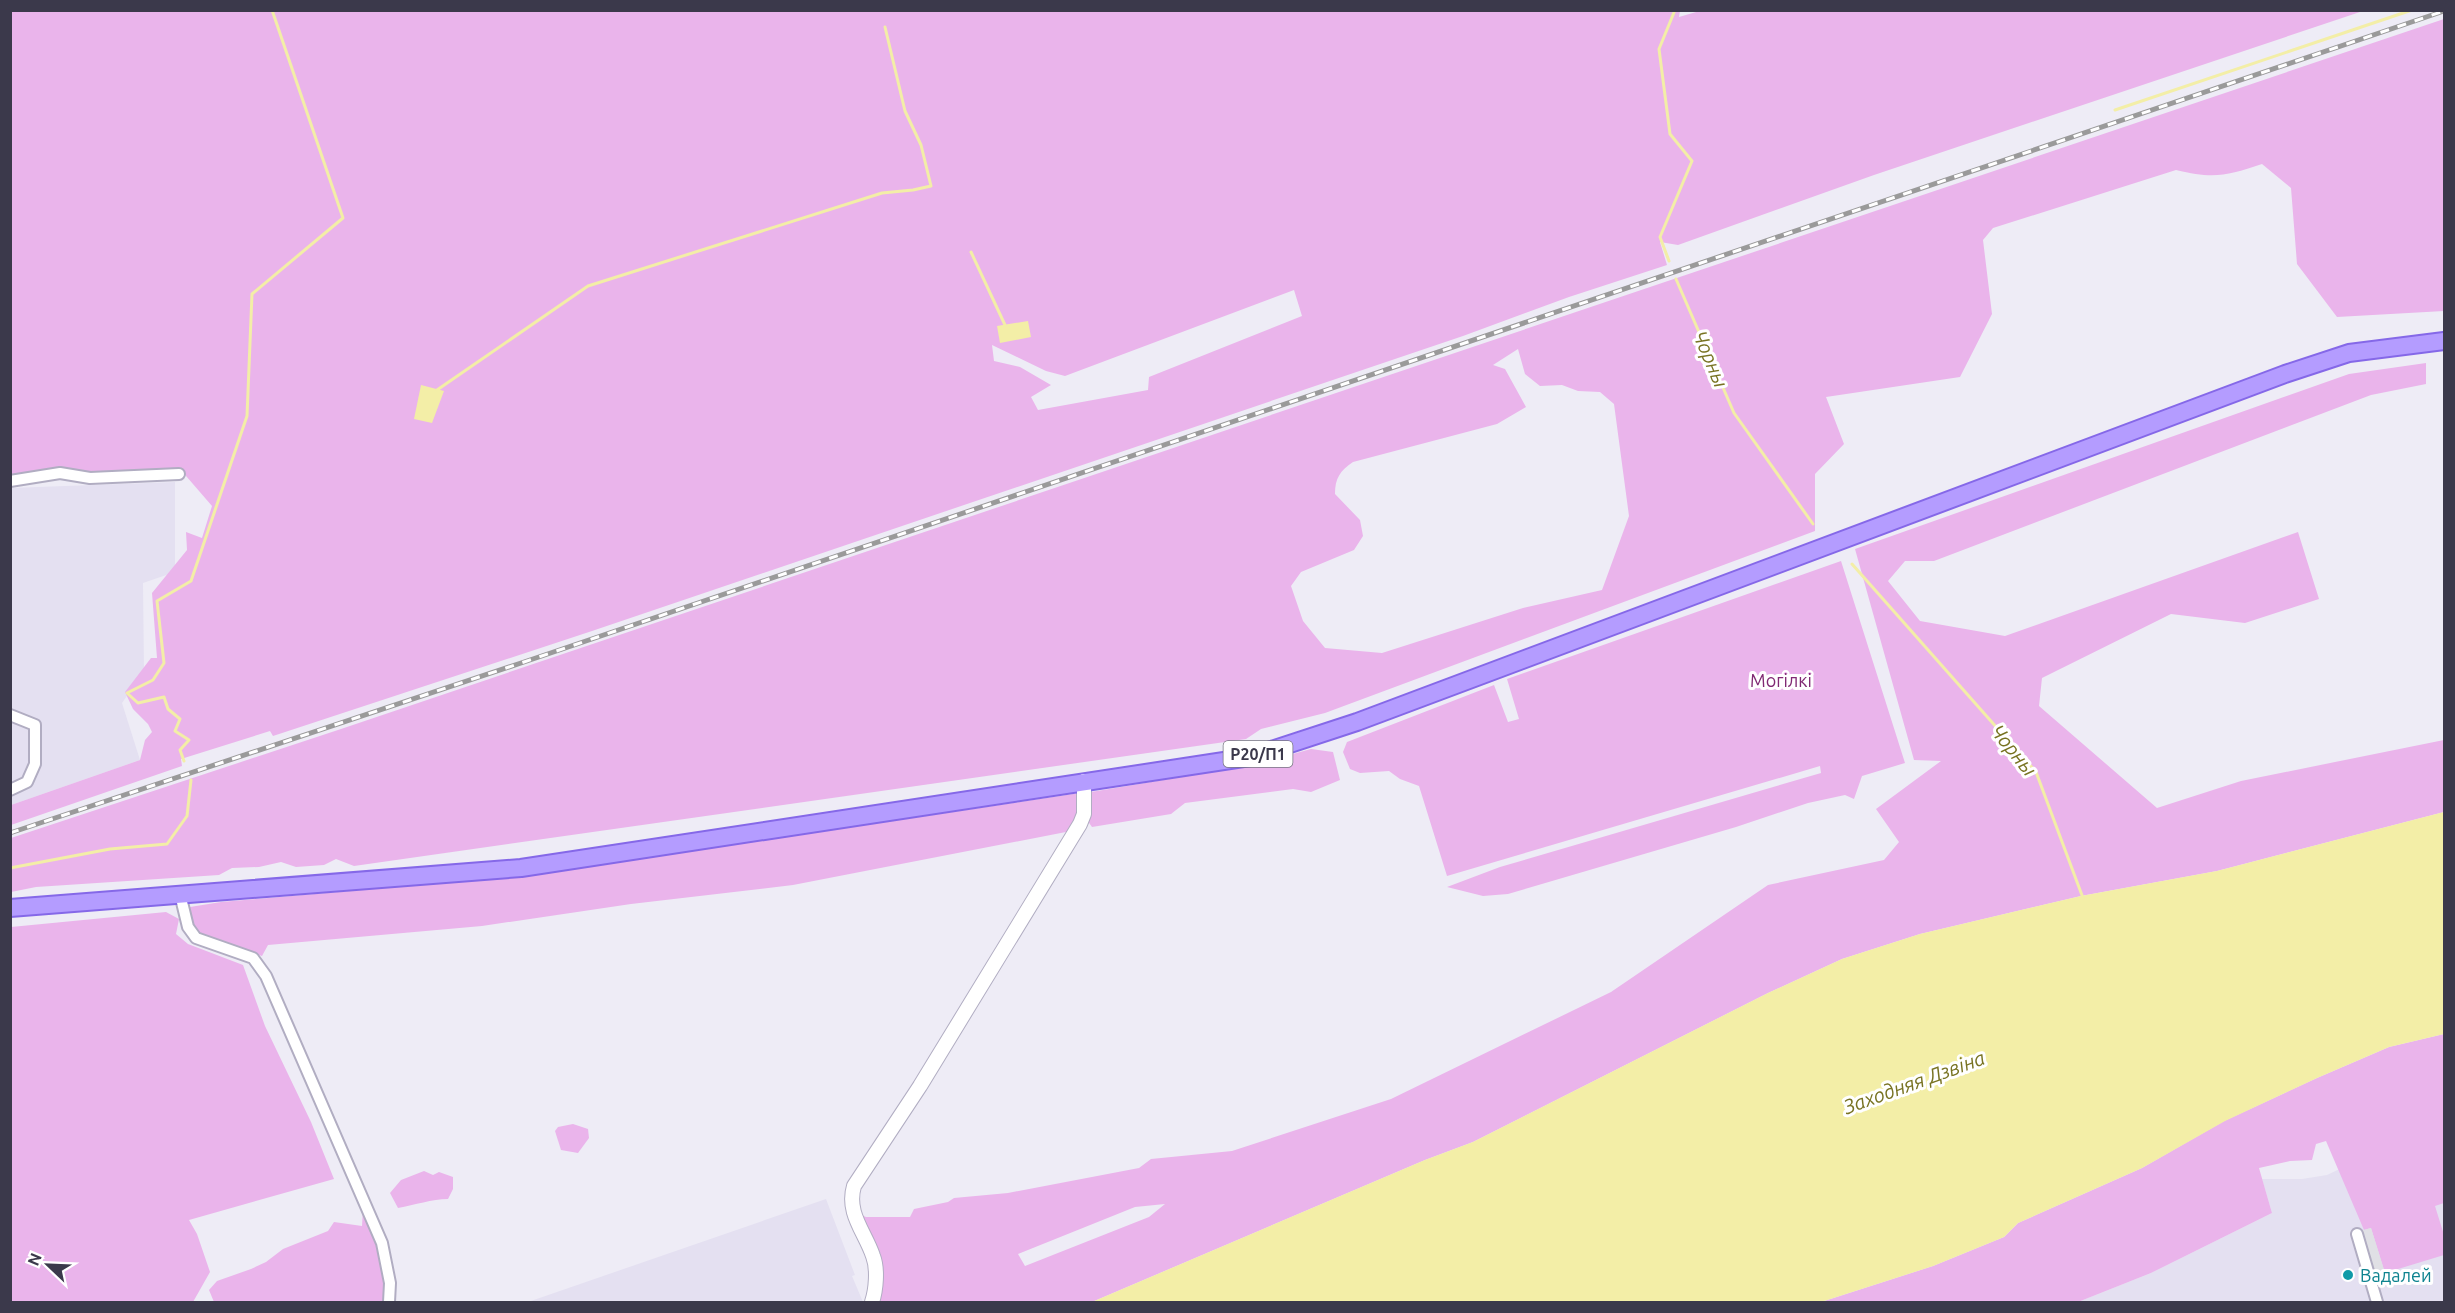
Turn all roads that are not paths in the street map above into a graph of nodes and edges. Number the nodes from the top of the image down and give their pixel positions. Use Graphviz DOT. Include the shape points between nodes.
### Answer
graph roads {
  1 [pos="2445,341"];
  2 [pos="179,474"];
  3 [pos="10,481"];
  4 [pos="10,715"];
  5 [pos="1084,781"];
  6 [pos="10,790"];
  7 [pos="180,894"];
  8 [pos="10,908"];
  9 [pos="2357,1234"];
  10 [pos="389,1302"];
  11 [pos="872,1302"];
  12 [pos="2377,1302"];
  1 -- 5 [label="main road, Р20/П1" via="2349,353 2285,374 1357,722 1250,757"];
  2 -- 3 [label="street" via="90,478 60,473"];
  4 -- 6 [label="street" via="35,725 35,764 27,782"];
  5 -- 7 [label="main road, Р20/П1" via="521,868"];
  5 -- 11 [label="street" via="1084,814 1080,824 920,1086 854,1186 854,1214 874,1258"];
  7 -- 8 [label="main road, Р20/П1"];
  7 -- 10 [label="street" via="188,927 196,938 253,958 266,976 382,1243 390,1283"];
  9 -- 12 [label="street"];
}
